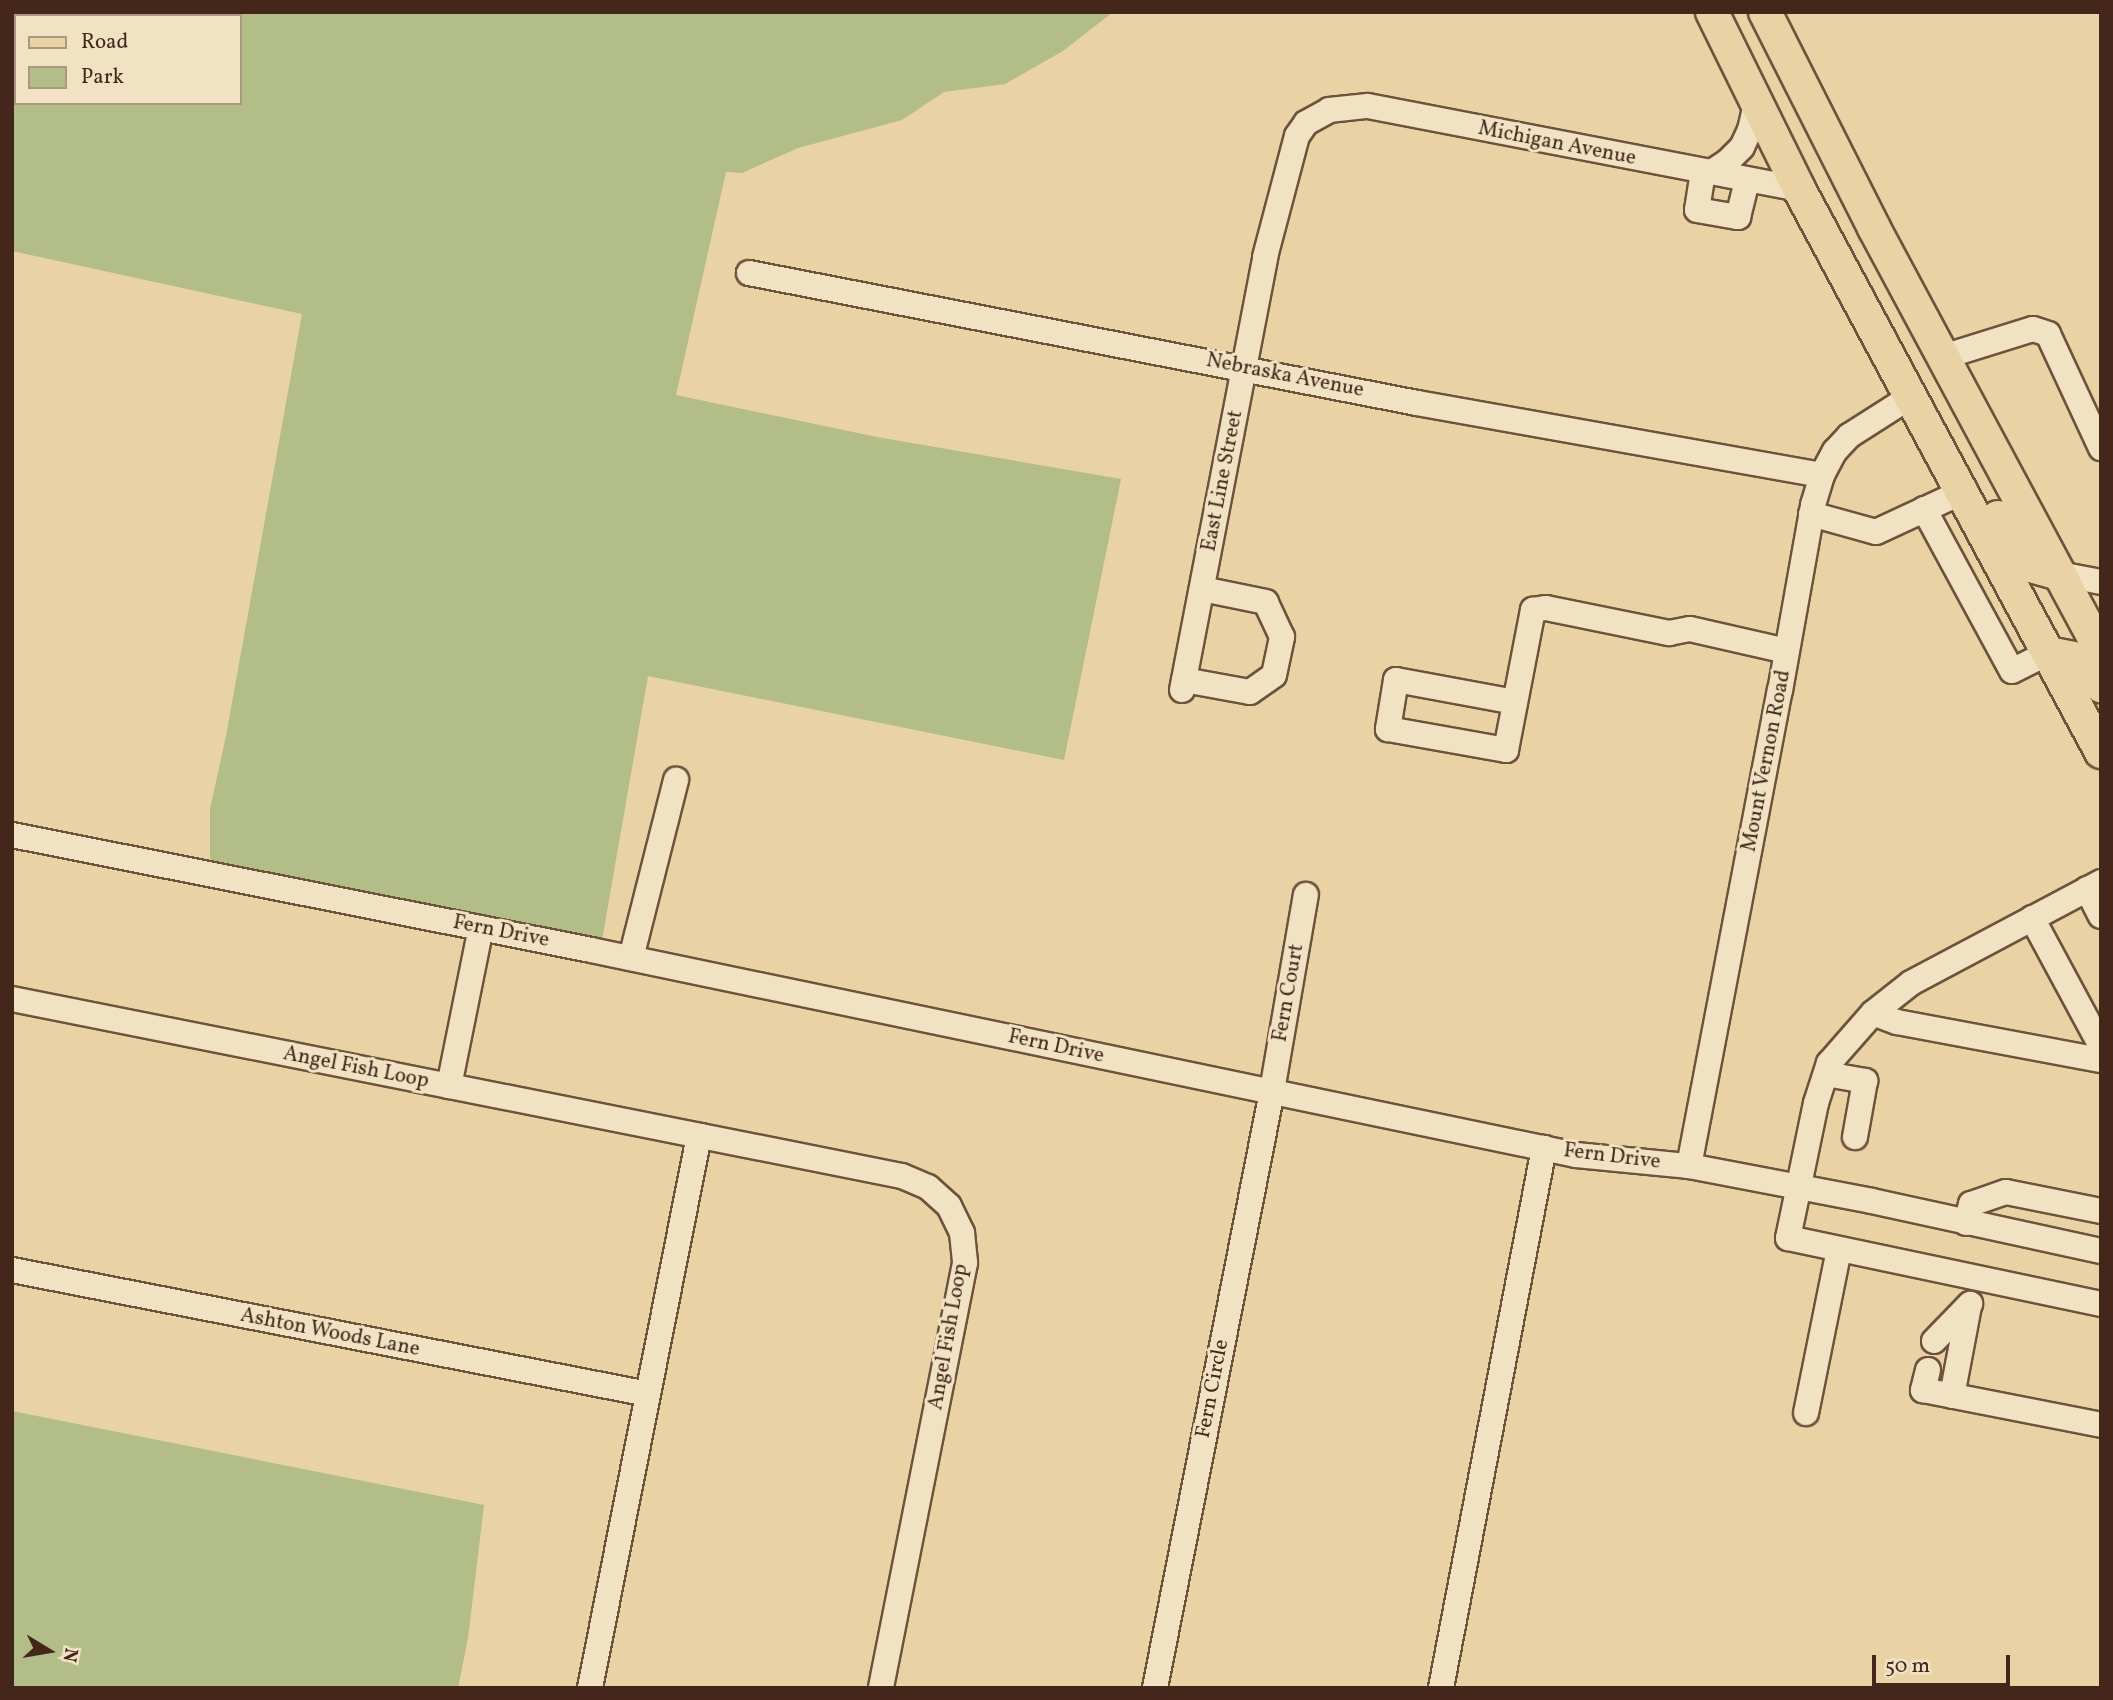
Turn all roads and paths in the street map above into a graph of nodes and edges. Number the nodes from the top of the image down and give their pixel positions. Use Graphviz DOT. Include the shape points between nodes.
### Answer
graph roads {
  1 [pos="1712,12"];
  2 [pos="1765,12"];
  3 [pos="1756,104"];
  4 [pos="1317,115"];
  5 [pos="1706,172"];
  6 [pos="1747,180"];
  7 [pos="1799,189"];
  8 [pos="1874,229"];
  9 [pos="749,273"];
  10 [pos="1943,357"];
  11 [pos="1246,367"];
  12 [pos="1913,402"];
  13 [pos="2101,448"];
  14 [pos="1822,475"];
  15 [pos="1962,492"];
  16 [pos="1924,509"];
  17 [pos="1811,514"];
  18 [pos="2059,574"];
  19 [pos="2101,582"];
  20 [pos="1202,589"];
  21 [pos="2101,650"];
  22 [pos="1787,651"];
  23 [pos="2048,653"];
  24 [pos="2101,686"];
  25 [pos="1515,702"];
  26 [pos="2101,752"];
  27 [pos="676,780"];
  28 [pos="12,835"];
  29 [pos="2094,885"];
  30 [pos="1306,895"];
  31 [pos="2101,916"];
  32 [pos="2032,918"];
  33 [pos="481,928"];
  34 [pos="631,958"];
  35 [pos="12,999"];
  36 [pos="1872,1013"];
  37 [pos="2101,1046"];
  38 [pos="2101,1060"];
  39 [pos="1826,1074"];
  40 [pos="449,1086"];
  41 [pos="1272,1091"];
  42 [pos="699,1136"];
  43 [pos="1855,1138"];
  44 [pos="1544,1148"];
  45 [pos="1689,1166"];
  46 [pos="1798,1187"];
  47 [pos="2101,1211"];
  48 [pos="1965,1223"];
  49 [pos="1839,1249"];
  50 [pos="2101,1251"];
  51 [pos="12,1270"];
  52 [pos="1975,1278"];
  53 [pos="2101,1304"];
  54 [pos="1969,1306"];
  55 [pos="1934,1341"];
  56 [pos="1928,1370"];
  57 [pos="648,1394"];
  58 [pos="1952,1396"];
  59 [pos="1806,1413"];
  60 [pos="2101,1424"];
  61 [pos="590,1688"];
  62 [pos="881,1688"];
  63 [pos="1155,1688"];
  64 [pos="1441,1688"];
  1 -- 3 [label="main road"];
  2 -- 8 [label="main road"];
  3 -- 5 [label="street" via="1742,147 1727,162"];
  3 -- 7 [label="main road"];
  4 -- 5 [label="street, Michigan Avenue" via="1368,106"];
  4 -- 11 [label="street, East Line Street" via="1297,136 1279,196"];
  5 -- 6 [label="street, Michigan Avenue"];
  5 -- 6 [label="street" via="1697,210 1738,217"];
  6 -- 7 [label="street, Michigan Avenue"];
  7 -- 8 [label="main road" via="1840,202"];
  7 -- 12 [label="main road"];
  8 -- 10 [label="main road"];
  9 -- 11 [label="street, Nebraska Avenue"];
  10 -- 13 [label="street" via="2033,329 2048,334"];
  10 -- 18 [label="main road"];
  11 -- 14 [label="street, Nebraska Avenue"];
  11 -- 20 [label="street, East Line Street"];
  12 -- 14 [label="street, Mount Vernon Road" via="1849,436"];
  12 -- 15 [label="main road"];
  12 -- 18 [label="main road" via="1951,428 2018,552 2031,566"];
  14 -- 17 [label="street, Mount Vernon Road"];
  15 -- 16 [label="street"];
  15 -- 23 [label="main road"];
  16 -- 17 [label="street" via="1876,532"];
  16 -- 23 [label="street" via="2012,671"];
  17 -- 22 [label="street, Mount Vernon Road"];
  18 -- 19 [label="street"];
  18 -- 21 [label="main road"];
  20 -- 20 [label="street, East Line Street" via="1183,685 1250,692 1274,675 1282,636 1266,602"];
  22 -- 25 [label="street" via="1690,629 1669,633 1546,608 1532,610"];
  22 -- 45 [label="street, Mount Vernon Road"];
  23 -- 24 [label="main road" via="2080,662"];
  23 -- 26 [label="main road"];
  25 -- 25 [label="street" via="1506,750 1388,729 1396,680"];
  27 -- 34 [label="street"];
  28 -- 33 [label="street, Fern Drive"];
  29 -- 31 [label="street"];
  29 -- 32 [label="street"];
  30 -- 41 [label="street, Fern Court"];
  32 -- 36 [label="street" via="1910,983"];
  32 -- 37 [label="street"];
  33 -- 34 [label="street, Fern Drive"];
  33 -- 40 [label="street"];
  34 -- 41 [label="street, Fern Drive"];
  35 -- 40 [label="street, Angel Fish Loop"];
  36 -- 38 [label="street" via="1897,1022"];
  36 -- 39 [label="street" via="1829,1063"];
  39 -- 43 [label="street" via="1865,1081"];
  39 -- 46 [label="street"];
  40 -- 42 [label="street, Angel Fish Loop"];
  41 -- 44 [label="street, Fern Drive"];
  41 -- 63 [label="street, Fern Circle"];
  42 -- 57 [label="street"];
  42 -- 62 [label="street, Angel Fish Loop" via="902,1176 928,1187 950,1206 962,1233 965,1262 959,1299"];
  44 -- 45 [label="street, Fern Drive"];
  44 -- 64 [label="street"];
  45 -- 46 [label="street, Fern Drive"];
  46 -- 48 [label="street, Fern Drive"];
  46 -- 49 [label="street" via="1788,1238"];
  47 -- 48 [label="street" via="2006,1192 1971,1204"];
  48 -- 50 [label="street, Fern Drive"];
  49 -- 52 [label="street"];
  49 -- 59 [label="street"];
  51 -- 57 [label="street, Ashton Woods Lane"];
  52 -- 53 [label="street"];
  52 -- 54 [label="street"];
  54 -- 55 [label="street"];
  54 -- 58 [label="street"];
  56 -- 58 [label="street" via="1923,1390"];
  57 -- 61 [label="street"];
  58 -- 60 [label="street"];
}
